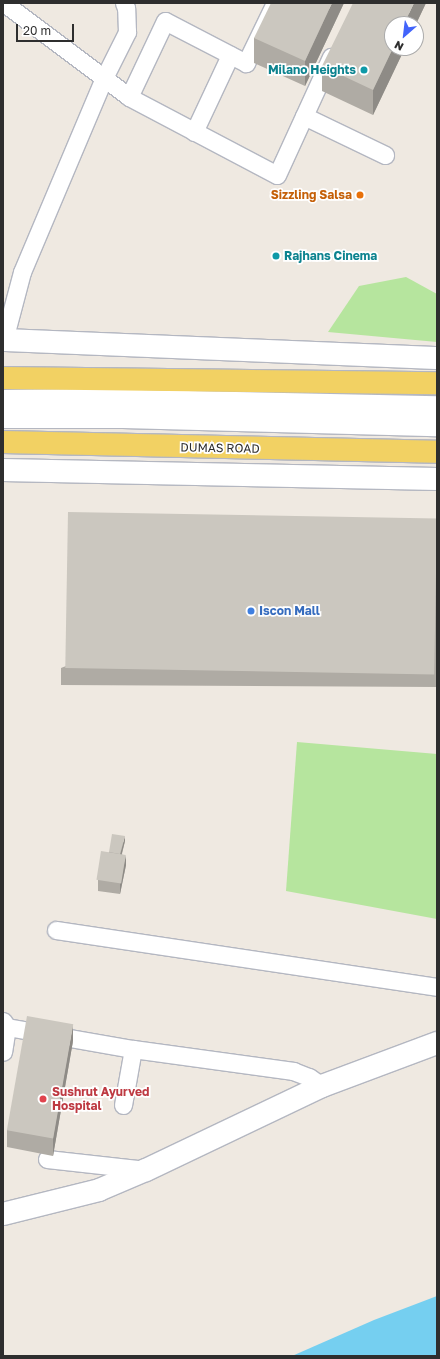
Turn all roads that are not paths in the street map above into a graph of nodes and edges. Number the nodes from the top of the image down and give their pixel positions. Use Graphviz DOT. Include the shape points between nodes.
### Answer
graph roads {
  1 [pos="4,3"];
  2 [pos="124,3"];
  3 [pos="275,3"];
  4 [pos="336,46"];
  5 [pos="230,55"];
  6 [pos="104,80"];
  7 [pos="129,97"];
  8 [pos="304,116"];
  9 [pos="194,132"];
  10 [pos="385,155"];
  11 [pos="3,340"];
  12 [pos="437,358"];
  13 [pos="3,378"];
  14 [pos="437,383"];
  15 [pos="3,401"];
  16 [pos="437,407"];
  17 [pos="3,417"];
  18 [pos="437,425"];
  19 [pos="3,442"];
  20 [pos="437,452"];
  21 [pos="3,470"];
  22 [pos="437,479"];
  23 [pos="56,930"];
  24 [pos="437,986"];
  25 [pos="5,1024"];
  26 [pos="437,1043"];
  27 [pos="133,1049"];
  28 [pos="3,1052"];
  29 [pos="322,1086"];
  30 [pos="123,1105"];
  31 [pos="47,1159"];
  32 [pos="146,1170"];
  33 [pos="3,1214"];
  1 -- 6 [label="street"];
  2 -- 6 [label="street" via="127,32"];
  3 -- 5 [label="street" via="246,63"];
  4 -- 8 [label="street"];
  5 -- 7 [label="street" via="165,21"];
  5 -- 9 [label="street"];
  6 -- 7 [label="street"];
  6 -- 11 [label="street" via="22,272"];
  7 -- 9 [label="street"];
  8 -- 9 [label="street" via="277,175"];
  8 -- 10 [label="street"];
  11 -- 12 [label="street"];
  13 -- 14 [label="main road"];
  15 -- 16 [label="street" via="93,400"];
  17 -- 18 [label="street" via="124,417"];
  19 -- 20 [label="main road, DUMAS ROAD"];
  21 -- 22 [label="street"];
  23 -- 24 [label="street"];
  25 -- 27 [label="street"];
  25 -- 28 [label="street"];
  26 -- 29 [label="street"];
  27 -- 29 [label="street" via="293,1071"];
  27 -- 30 [label="street"];
  29 -- 32 [label="street"];
  31 -- 32 [label="street"];
  32 -- 33 [label="street" via="99,1190"];
}
